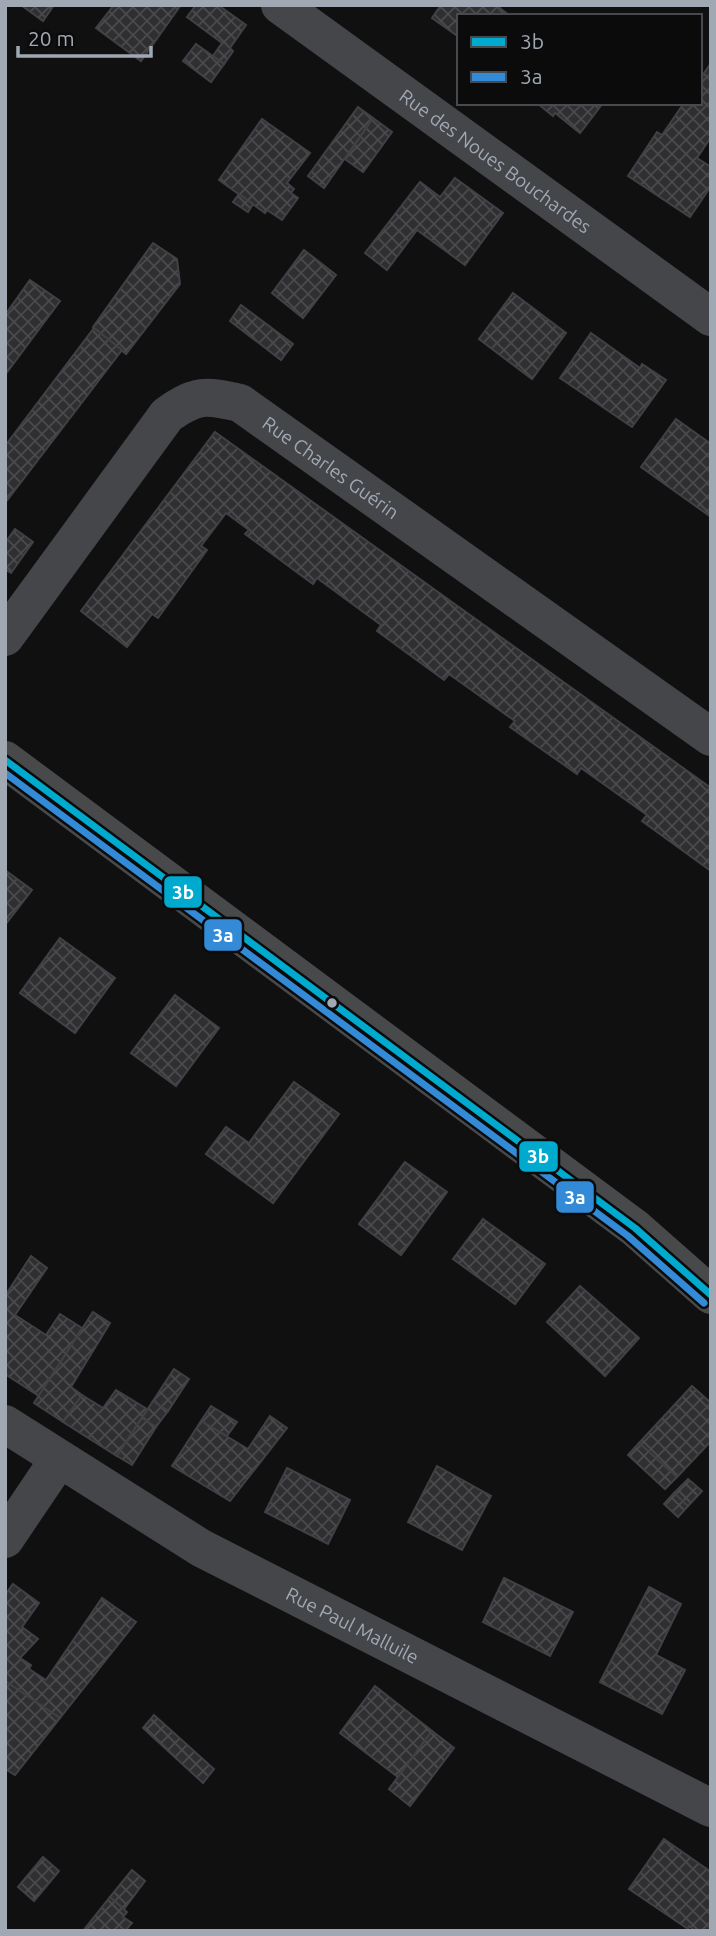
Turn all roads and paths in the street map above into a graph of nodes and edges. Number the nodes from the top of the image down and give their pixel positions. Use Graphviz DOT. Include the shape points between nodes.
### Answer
graph roads {
  1 [pos="280,5"];
  2 [pos="711,317"];
  3 [pos="5,637"];
  4 [pos="711,737"];
  5 [pos="5,760"];
  6 [pos="711,1295"];
  7 [pos="5,1424"];
  8 [pos="60,1459"];
  9 [pos="5,1539"];
  10 [pos="711,1808"];
  1 -- 2 [label="street, Rue des Noues Bouchardes"];
  3 -- 4 [label="street, Rue Charles Guérin" via="167,415 186,402 209,396 240,403"];
  5 -- 6 [label="main road" via="635,1228"];
  7 -- 8 [label="street, Rue Paul Malluile"];
  8 -- 9 [label="street"];
  8 -- 10 [label="street, Rue Paul Malluile" via="201,1548"];
}
